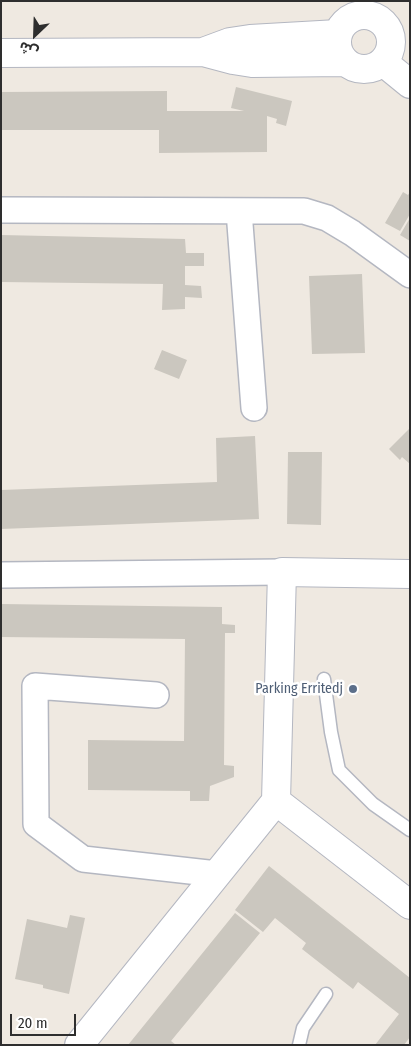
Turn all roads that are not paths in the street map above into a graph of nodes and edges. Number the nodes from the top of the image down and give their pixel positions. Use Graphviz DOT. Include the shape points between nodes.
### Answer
graph roads {
  1 [pos="374,9"];
  2 [pos="341,20"];
  3 [pos="203,52"];
  4 [pos="396,52"];
  5 [pos="1,53"];
  6 [pos="345,62"];
  7 [pos="410,84"];
  8 [pos="1,210"];
  9 [pos="239,211"];
  10 [pos="410,275"];
  11 [pos="254,408"];
  12 [pos="282,572"];
  13 [pos="1,574"];
  14 [pos="410,574"];
  15 [pos="324,679"];
  16 [pos="156,695"];
  17 [pos="276,801"];
  18 [pos="410,830"];
  19 [pos="217,874"];
  20 [pos="410,905"];
  21 [pos="326,994"];
  22 [pos="79,1045"];
  23 [pos="299,1045"];
  1 -- 2 [label="street"];
  1 -- 4 [label="street" via="389,30"];
  2 -- 3 [label="street" via="230,42"];
  2 -- 6 [label="street" via="337,42"];
  3 -- 5 [label="street"];
  3 -- 6 [label="street" via="252,63"];
  4 -- 6 [label="street" via="371,69"];
  4 -- 7 [label="street"];
  8 -- 9 [label="street"];
  9 -- 10 [label="street" via="304,211 328,218"];
  9 -- 11 [label="street"];
  12 -- 13 [label="street"];
  12 -- 14 [label="street"];
  12 -- 17 [label="street"];
  15 -- 18 [label="lane" via="339,770 373,804"];
  16 -- 19 [label="street" via="35,686 36,824 83,859"];
  17 -- 19 [label="street"];
  17 -- 20 [label="street"];
  19 -- 22 [label="street"];
  21 -- 23 [label="lane" via="303,1028"];
}
